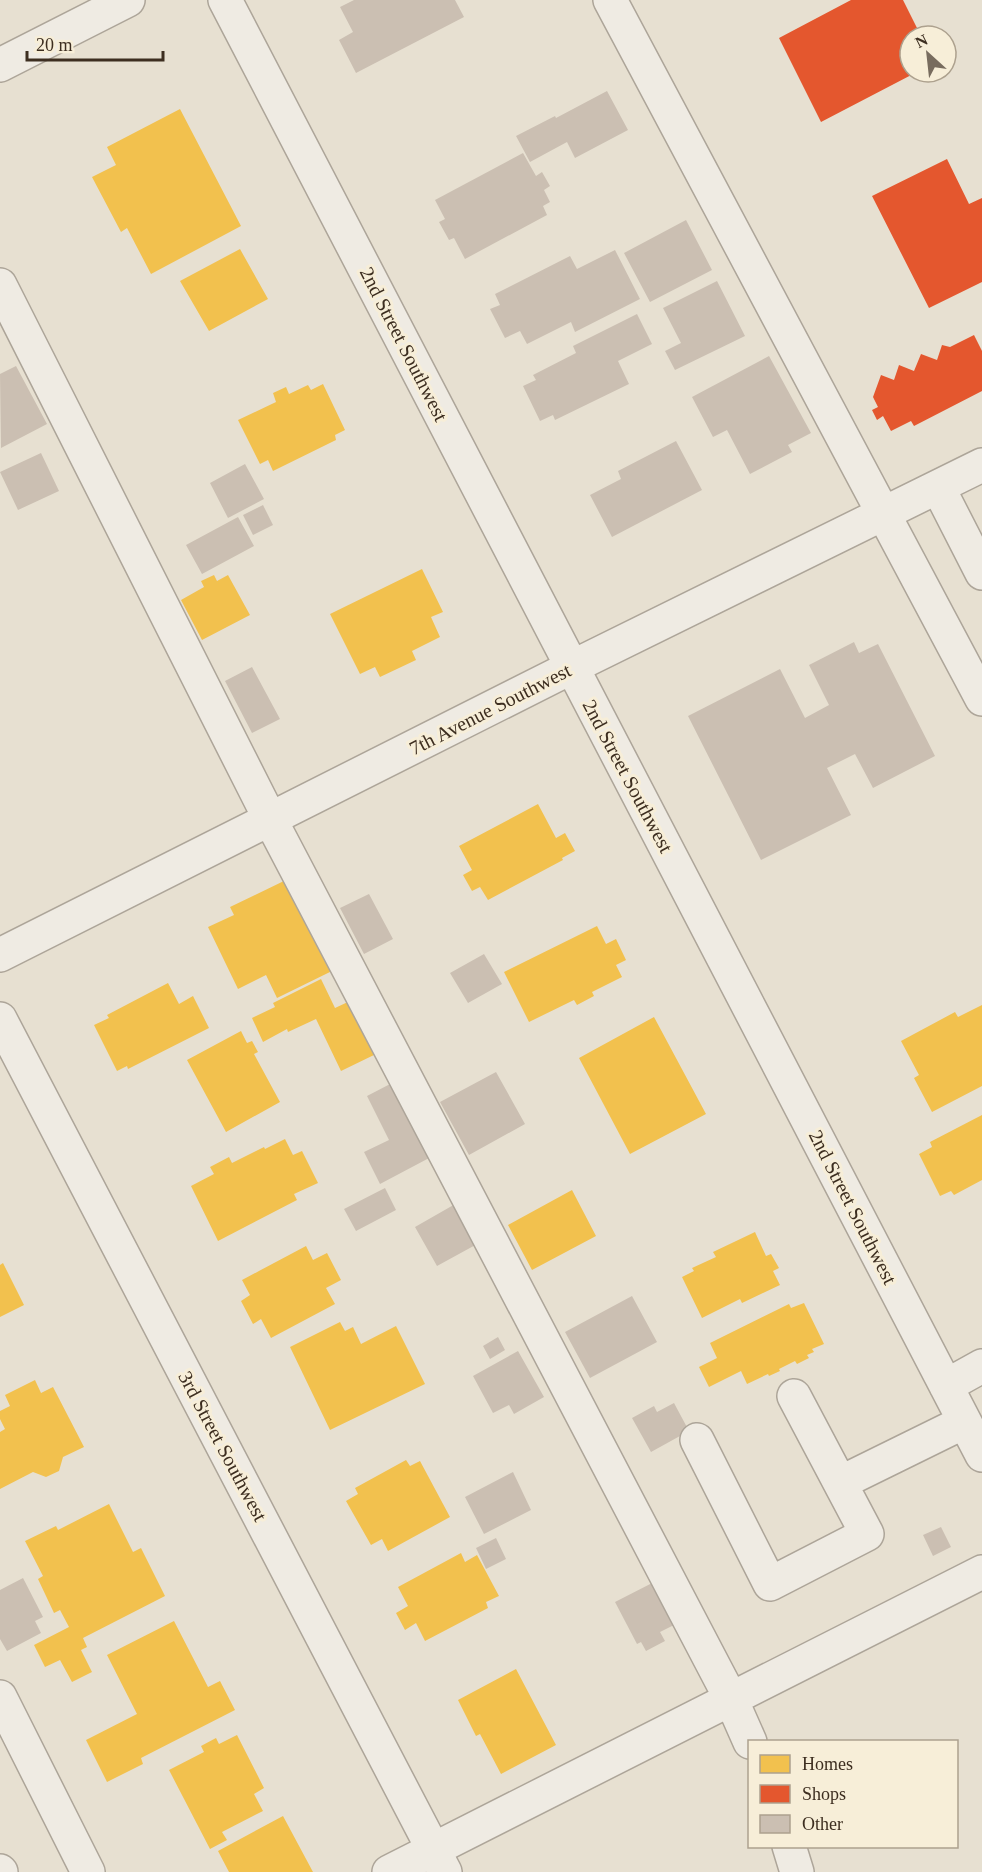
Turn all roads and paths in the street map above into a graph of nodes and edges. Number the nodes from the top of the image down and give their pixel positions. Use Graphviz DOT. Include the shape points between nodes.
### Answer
graph roads {
  1 [pos="128,0"];
  2 [pos="225,0"];
  3 [pos="610,0"];
  4 [pos="0,65"];
  5 [pos="0,285"];
  6 [pos="982,465"];
  7 [pos="938,487"];
  8 [pos="883,514"];
  9 [pos="982,573"];
  10 [pos="572,667"];
  11 [pos="982,699"];
  12 [pos="270,819"];
  13 [pos="0,956"];
  14 [pos="0,1019"];
  15 [pos="982,1366"];
  16 [pos="945,1386"];
  17 [pos="794,1396"];
  18 [pos="964,1422"];
  19 [pos="698,1440"];
  20 [pos="982,1455"];
  21 [pos="840,1483"];
  22 [pos="982,1572"];
  23 [pos="0,1697"];
  24 [pos="731,1699"];
  25 [pos="749,1740"];
  26 [pos="790,1848"];
  27 [pos="439,1861"];
  28 [pos="88,1872"];
  29 [pos="389,1872"];
  30 [pos="797,1872"];
  1 -- 4 [label="street"];
  2 -- 10 [label="street, 2nd Street Southwest"];
  3 -- 8 [label="street"];
  5 -- 12 [label="street"];
  6 -- 7 [label="street, 7th Avenue Southwest"];
  7 -- 8 [label="street, 7th Avenue Southwest"];
  7 -- 9 [label="street"];
  8 -- 10 [label="street, 7th Avenue Southwest"];
  8 -- 11 [label="street"];
  10 -- 12 [label="street, 7th Avenue Southwest"];
  10 -- 16 [label="street, 2nd Street Southwest"];
  12 -- 13 [label="street, 7th Avenue Southwest"];
  12 -- 24 [label="street"];
  14 -- 27 [label="street, 3rd Street Southwest"];
  15 -- 16 [label="street"];
  16 -- 18 [label="street, 2nd Street Southwest"];
  17 -- 21 [label="street"];
  18 -- 20 [label="street, 2nd Street Southwest"];
  18 -- 21 [label="street"];
  19 -- 21 [label="street" via="770,1584 867,1534"];
  22 -- 24 [label="street"];
  23 -- 28 [label="street"];
  24 -- 25 [label="street"];
  24 -- 27 [label="street"];
  26 -- 30 [label="street"];
  27 -- 29 [label="street"];
}
